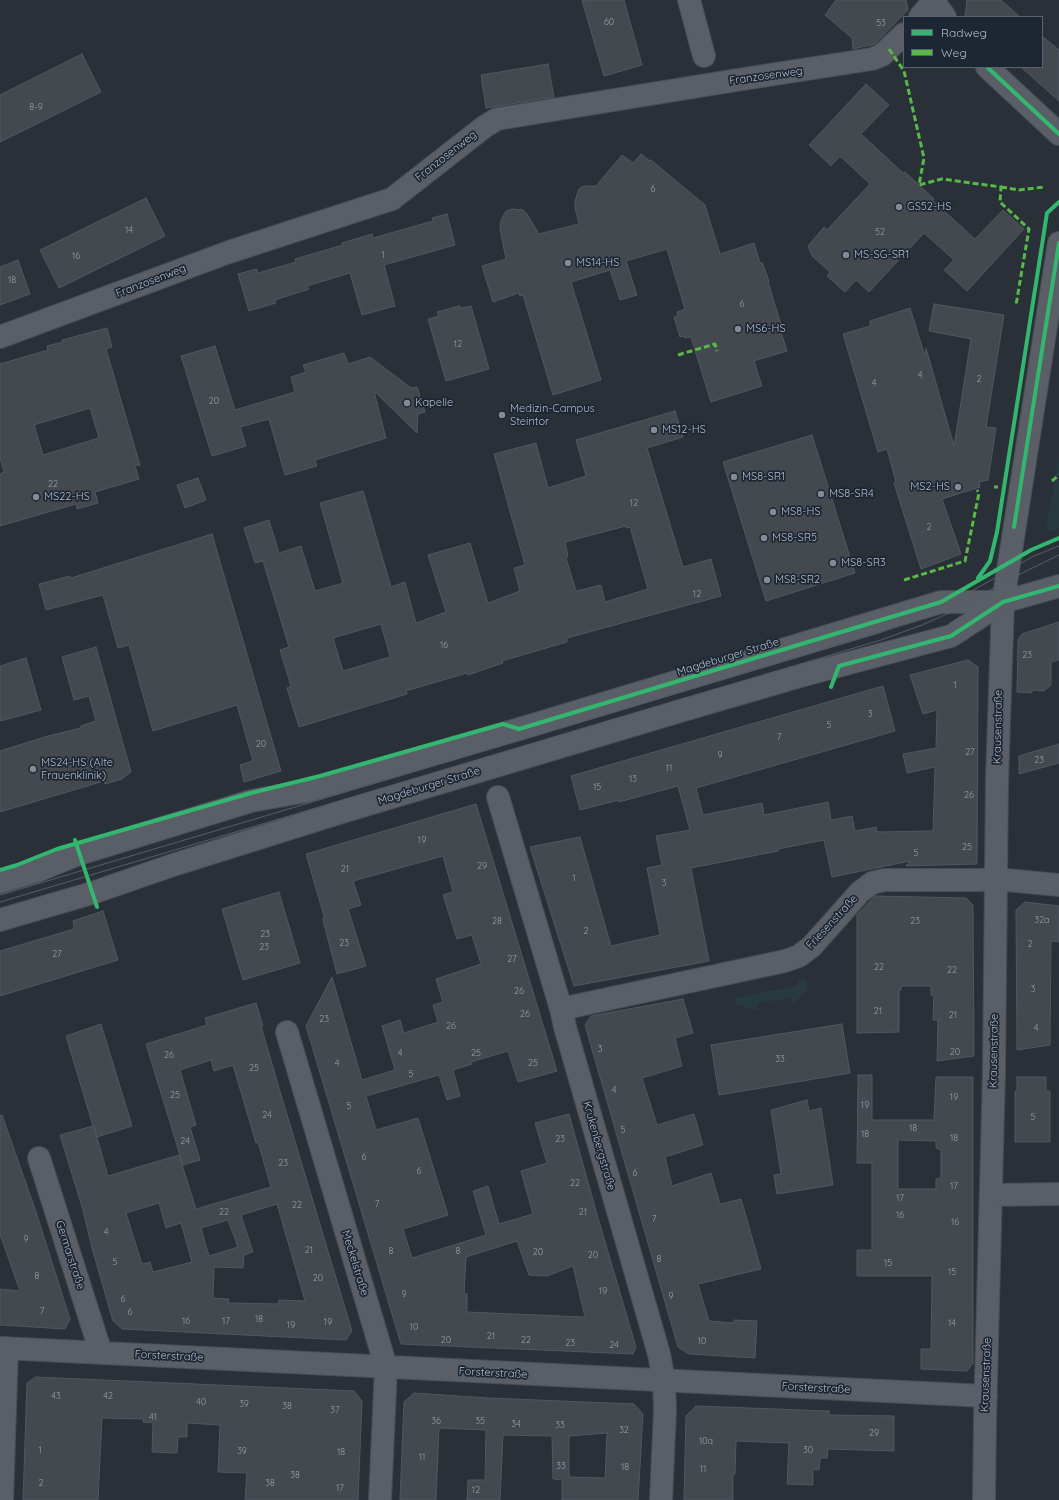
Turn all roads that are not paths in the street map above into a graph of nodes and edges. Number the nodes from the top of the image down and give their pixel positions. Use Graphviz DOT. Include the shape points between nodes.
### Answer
graph roads {
  1 [pos="689,0"];
  2 [pos="903,35"];
  3 [pos="704,56"];
  4 [pos="987,68"];
  5 [pos="1059,134"];
  6 [pos="1059,243"];
  7 [pos="0,337"];
  8 [pos="1059,586"];
  9 [pos="1003,602"];
  10 [pos="498,797"];
  11 [pos="996,879"];
  12 [pos="0,882"];
  13 [pos="1059,885"];
  14 [pos="0,920"];
  15 [pos="561,1009"];
  16 [pos="287,1032"];
  17 [pos="39,1158"];
  18 [pos="1059,1194"];
  19 [pos="991,1195"];
  20 [pos="4,1348"];
  21 [pos="101,1353"];
  22 [pos="386,1368"];
  23 [pos="664,1381"];
  24 [pos="986,1396"];
  25 [pos="2,1500"];
  26 [pos="380,1500"];
  27 [pos="661,1500"];
  28 [pos="984,1500"];
  1 -- 3 [label="street"];
  2 -- 7 [label="street, Franzosenweg" via="882,55 872,59 498,119 484,127 392,199 229,252"];
  4 -- 5 [label="street"];
  6 -- 9 [label="street, Krausenstraße"];
  8 -- 9 [label="street"];
  9 -- 11 [label="street, Krausenstraße" via="997,758"];
  9 -- 12 [label="street, Magdeburger Straße" via="941,602 307,791 251,801 79,854"];
  9 -- 14 [label="street, Magdeburger Straße" via="951,636 677,712 328,817"];
  10 -- 15 [label="street, Krukenbergstraße"];
  11 -- 13 [label="street, Friesenstraße"];
  11 -- 15 [label="street, Friesenstraße" via="884,880 872,883 860,892 812,946 799,956"];
  11 -- 19 [label="street, Krausenstraße"];
  15 -- 23 [label="street, Krukenbergstraße" via="564,1027 659,1354"];
  16 -- 22 [label="street, Meckelstraße"];
  17 -- 21 [label="street, Germarstraße"];
  18 -- 19 [label="street"];
  19 -- 24 [label="street, Krausenstraße"];
  20 -- 21 [label="street, Forsterstraße"];
  20 -- 25 [label="street"];
  21 -- 22 [label="street, Forsterstraße"];
  22 -- 23 [label="street, Forsterstraße"];
  22 -- 26 [label="street, Meckelstraße"];
  23 -- 24 [label="street, Forsterstraße"];
  23 -- 27 [label="street, Krukenbergstraße"];
  24 -- 28 [label="street, Krausenstraße"];
}
